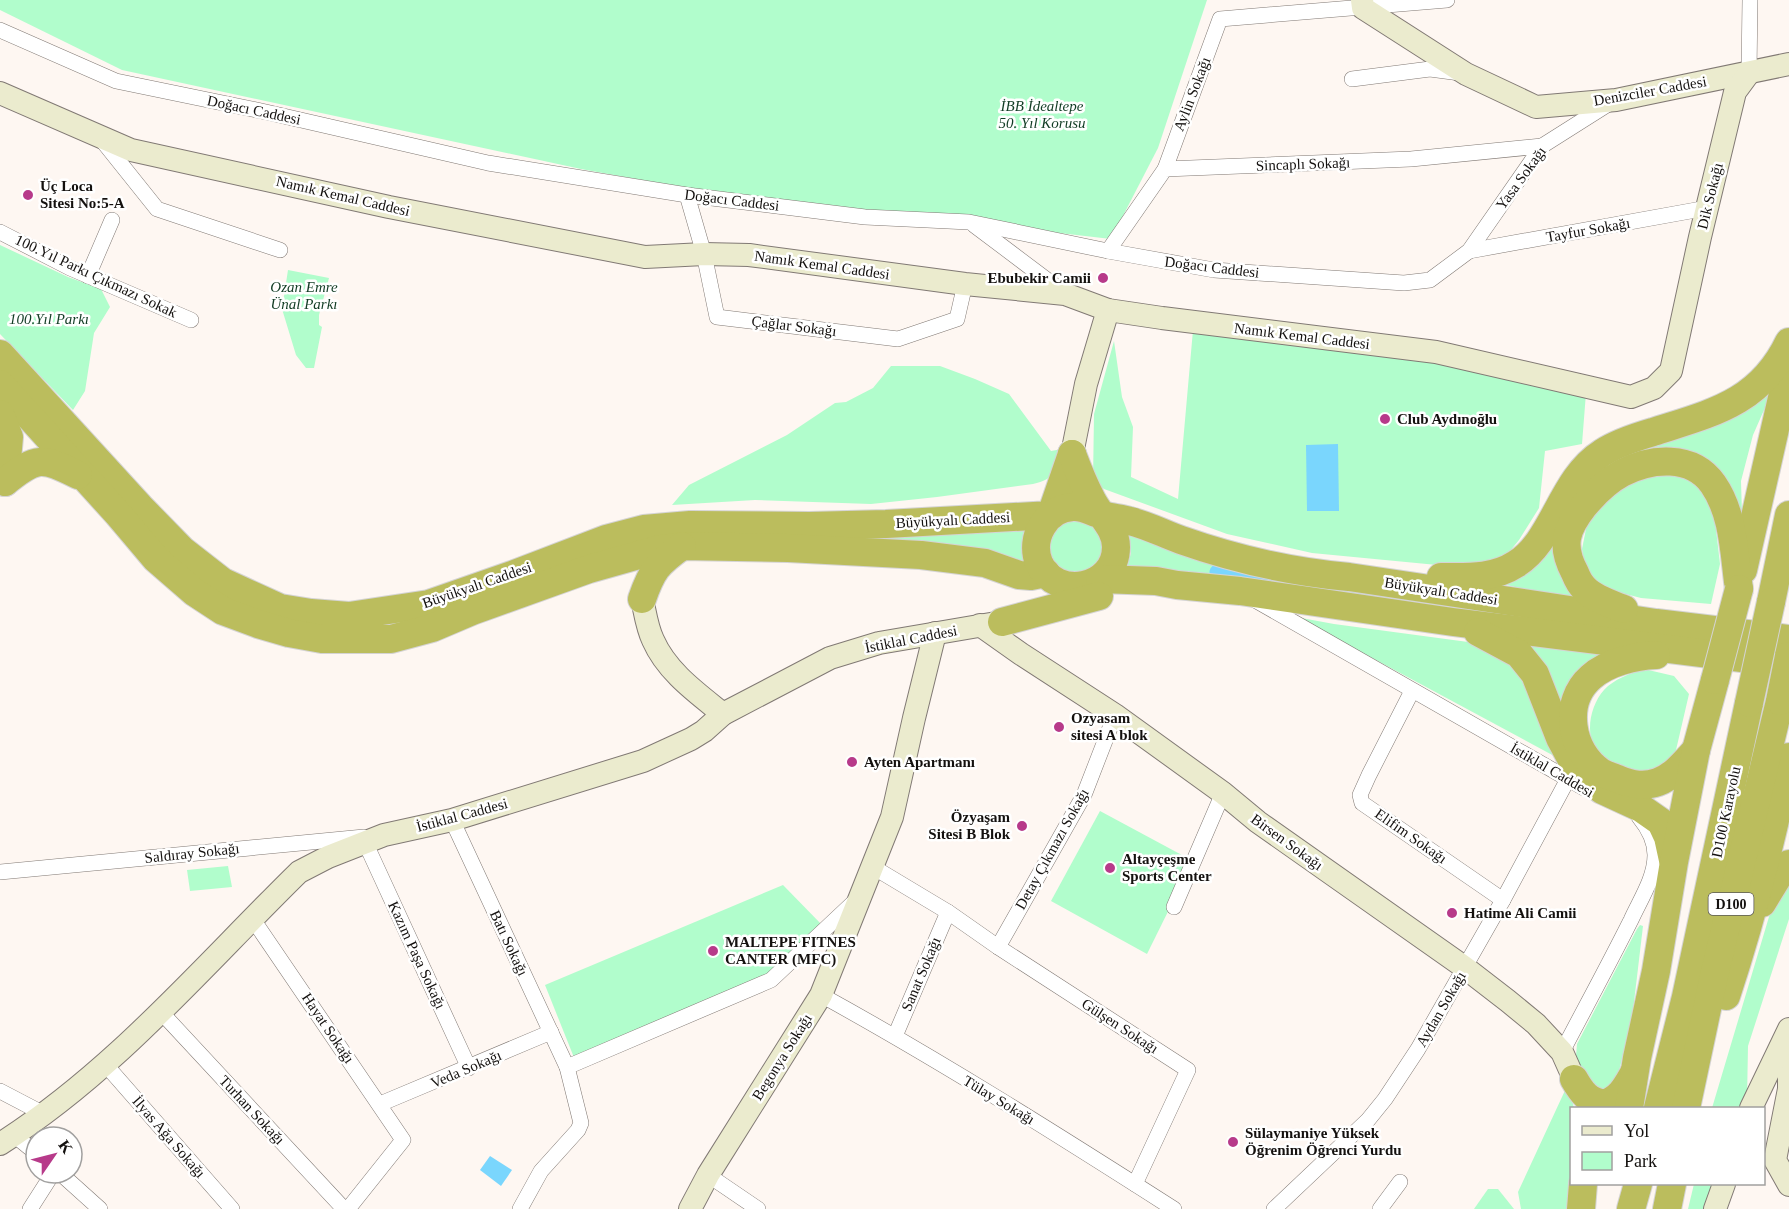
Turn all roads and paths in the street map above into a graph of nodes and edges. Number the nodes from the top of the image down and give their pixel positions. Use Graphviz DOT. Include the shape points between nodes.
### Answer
graph roads {
  1 [pos="1447,0"];
  2 [pos="1750,0"];
  3 [pos="1363,4"];
  4 [pos="0,30"];
  5 [pos="1789,64"];
  6 [pos="1749,72"];
  7 [pos="1466,74"];
  8 [pos="1352,79"];
  9 [pos="0,93"];
  10 [pos="1616,100"];
  11 [pos="99,137"];
  12 [pos="1542,146"];
  13 [pos="1164,169"];
  14 [pos="687,195"];
  15 [pos="1707,208"];
  16 [pos="112,219"];
  17 [pos="969,222"];
  18 [pos="0,232"];
  19 [pos="280,250"];
  20 [pos="1469,250"];
  21 [pos="1108,251"];
  22 [pos="704,254"];
  23 [pos="88,276"];
  24 [pos="964,284"];
  25 [pos="1065,294"];
  26 [pos="1108,310"];
  27 [pos="191,320"];
  28 [pos="1789,342"];
  29 [pos="0,354"];
  30 [pos="1789,367"];
  31 [pos="0,384"];
  32 [pos="1654,388"];
  33 [pos="0,414"];
  34 [pos="1072,454"];
  35 [pos="87,480"];
  36 [pos="3,490"];
  37 [pos="1052,514"];
  38 [pos="1100,515"];
  39 [pos="1789,515"];
  40 [pos="965,519"];
  41 [pos="682,546"];
  42 [pos="589,569"];
  43 [pos="1046,573"];
  44 [pos="1349,577"];
  45 [pos="1100,579"];
  46 [pos="1156,581"];
  47 [pos="1739,589"];
  48 [pos="1240,591"];
  49 [pos="642,599"];
  50 [pos="1453,622"];
  51 [pos="991,623"];
  52 [pos="1656,623"];
  53 [pos="935,633"];
  54 [pos="1789,639"];
  55 [pos="1696,653"];
  56 [pos="1789,656"];
  57 [pos="1789,664"];
  58 [pos="1412,691"];
  59 [pos="723,714"];
  60 [pos="1115,715"];
  61 [pos="1696,750"];
  62 [pos="1789,757"];
  63 [pos="1568,779"];
  64 [pos="1223,793"];
  65 [pos="452,820"];
  66 [pos="374,839"];
  67 [pos="1674,862"];
  68 [pos="1789,864"];
  69 [pos="873,867"];
  70 [pos="0,872"];
  71 [pos="859,898"];
  72 [pos="1503,900"];
  73 [pos="1174,907"];
  74 [pos="948,912"];
  75 [pos="252,918"];
  76 [pos="998,946"];
  77 [pos="1740,954"];
  78 [pos="1464,967"];
  79 [pos="820,995"];
  80 [pos="160,1011"];
  81 [pos="551,1032"];
  82 [pos="895,1036"];
  83 [pos="1785,1038"];
  84 [pos="1562,1052"];
  85 [pos="105,1064"];
  86 [pos="567,1067"];
  87 [pos="469,1068"];
  88 [pos="1634,1073"];
  89 [pos="1574,1079"];
  90 [pos="0,1091"];
  91 [pos="380,1104"];
  92 [pos="1579,1107"];
  93 [pos="1629,1107"];
  94 [pos="1658,1107"];
  95 [pos="1687,1107"];
  96 [pos="1687,1107"];
  97 [pos="1751,1107"];
  98 [pos="44,1114"];
  99 [pos="7,1140"];
  100 [pos="24,1148"];
  101 [pos="708,1175"];
  102 [pos="1400,1182"];
  103 [pos="1134,1184"];
  104 [pos="45,1185"];
  105 [pos="73,1185"];
  106 [pos="1583,1185"];
  107 [pos="1622,1185"];
  108 [pos="1638,1185"];
  109 [pos="1672,1185"];
  110 [pos="1724,1185"];
  111 [pos="1789,1185"];
  112 [pos="30,1209"];
  113 [pos="99,1209"];
  114 [pos="232,1209"];
  115 [pos="344,1209"];
  116 [pos="348,1209"];
  117 [pos="520,1209"];
  118 [pos="690,1209"];
  119 [pos="758,1209"];
  120 [pos="1174,1209"];
  121 [pos="1274,1209"];
  122 [pos="1380,1209"];
  123 [pos="1581,1209"];
  124 [pos="1623,1209"];
  125 [pos="1631,1209"];
  126 [pos="1667,1209"];
  127 [pos="1716,1209"];
  1 -- 3 [label="street"];
  2 -- 6 [label="street"];
  3 -- 7 [label="street, Denizciler Caddesi"];
  3 -- 13 [label="street, Aylin Sokağı" via="1220,20"];
  4 -- 14 [label="street, Doğacı Caddesi" via="116,81 488,162"];
  5 -- 6 [label="street, Denizciler Caddesi"];
  6 -- 10 [label="street, Denizciler Caddesi"];
  6 -- 15 [label="street, Dik Sokağı" via="1735,92"];
  7 -- 8 [label="street" via="1430,69"];
  7 -- 10 [label="street, Denizciler Caddesi" via="1536,107"];
  9 -- 11 [label="street, Namık Kemal Caddesi"];
  10 -- 12 [label="street, Yasa Sokağı"];
  11 -- 19 [label="street" via="157,209"];
  11 -- 22 [label="street, Namık Kemal Caddesi" via="130,150 389,207 645,257"];
  12 -- 13 [label="street, Sincaplı Sokağı" via="1411,159"];
  12 -- 20 [label="street, Yasa Sokağı"];
  13 -- 21 [label="street"];
  14 -- 17 [label="street, Doğacı Caddesi" via="865,217"];
  14 -- 22 [label="street, Çağlar Sokağı"];
  15 -- 20 [label="street, Tayfur Sokağı"];
  15 -- 32 [label="street, Dik Sokağı" via="1671,371"];
  16 -- 23 [label="street"];
  17 -- 21 [label="street, Doğacı Caddesi"];
  17 -- 25 [label="street"];
  18 -- 23 [label="street, 100.Yıl Parkı Çıkmazı Sokak"];
  20 -- 21 [label="street, Doğacı Caddesi" via="1430,280 1404,283 1214,270"];
  22 -- 24 [label="street, Namık Kemal Caddesi" via="749,255"];
  22 -- 24 [label="street, Çağlar Sokağı" via="717,317 898,339 957,319"];
  23 -- 27 [label="street, 100.Yıl Parkı Çıkmazı Sokak"];
  24 -- 25 [label="street, Namık Kemal Caddesi"];
  25 -- 26 [label="street, Namık Kemal Caddesi"];
  26 -- 32 [label="street, Namık Kemal Caddesi" via="1436,352 1630,397"];
  26 -- 34 [label="street" via="1086,384"];
  28 -- 44 [label="highway" via="1781,358 1737,401 1601,453 1569,489 1538,545 1517,564 1482,577"];
  29 -- 40 [label="highway, Büyükyalı Caddesi" via="182,550 223,582 280,608 348,616 429,604 606,539 644,529"];
  30 -- 47 [label="highway"];
  31 -- 35 [label="highway, Büyükyalı Caddesi"];
  33 -- 36 [label="highway" via="9,436"];
  34 -- 37 [label="highway"];
  34 -- 38 [label="highway"];
  34 -- 40 [label="highway" via="1058,478 1018,508"];
  35 -- 36 [label="highway" via="53,463 34,462 22,468"];
  35 -- 42 [label="highway, Büyükyalı Caddesi" via="156,559 194,592 223,611 258,624 322,639 391,639 432,628"];
  37 -- 38 [label="highway, Büyükyalı Caddesi" via="1081,507"];
  37 -- 40 [label="highway, Büyükyalı Caddesi"];
  37 -- 43 [label="highway" via="1038,532 1036,543 1036,554"];
  38 -- 44 [label="highway, Büyükyalı Caddesi" via="1131,521 1182,541 1263,564"];
  38 -- 45 [label="highway" via="1109,524 1116,547 1109,570"];
  39 -- 94 [label="highway, D100 Karayolu / D100, bridge" via="1686,997"];
  41 -- 42 [label="highway, Büyükyalı Caddesi"];
  41 -- 43 [label="highway, Büyükyalı Caddesi" via="921,555 985,563 1019,575"];
  41 -- 49 [label="highway" via="660,562"];
  42 -- 49 [label="highway" via="618,574 633,585"];
  43 -- 45 [label="highway" via="1072,587"];
  43 -- 51 [label="highway"];
  44 -- 52 [label="highway, Büyükyalı Caddesi"];
  45 -- 46 [label="highway"];
  46 -- 48 [label="highway, Büyükyalı Caddesi"];
  46 -- 51 [label="highway, İstiklal Caddesi"];
  47 -- 52 [label="highway" via="1730,523 1720,495 1708,477 1691,466 1667,461 1630,469 1602,487 1580,511 1567,537 1568,556 1583,588 1594,597"];
  47 -- 61 [label="highway, bridge"];
  48 -- 50 [label="highway, Büyükyalı Caddesi"];
  48 -- 58 [label="street, İstiklal Caddesi"];
  49 -- 59 [label="street" via="652,639 664,661"];
  50 -- 55 [label="highway, Büyükyalı Caddesi"];
  50 -- 67 [label="highway" via="1519,654 1535,674 1560,738 1584,777 1661,822"];
  51 -- 53 [label="street, İstiklal Caddesi"];
  51 -- 60 [label="street, Birsen Sokağı" via="1022,654"];
  52 -- 54 [label="highway, Büyükyalı Caddesi"];
  53 -- 59 [label="street, İstiklal Caddesi" via="879,643 830,658"];
  53 -- 69 [label="street, Begonya Sokağı" via="892,817"];
  55 -- 57 [label="highway, Büyükyalı Caddesi"];
  55 -- 61 [label="highway" via="1629,660 1612,664 1592,676 1573,707 1573,727 1589,759 1601,771 1629,784 1661,781 1679,770"];
  56 -- 95 [label="highway, D100 Karayolu / D100, bridge"];
  58 -- 63 [label="street, İstiklal Caddesi"];
  58 -- 72 [label="street, Elifim Sokağı" via="1360,795 1362,802"];
  59 -- 65 [label="street, İstiklal Caddesi" via="691,739 643,760"];
  60 -- 64 [label="street, Birsen Sokağı"];
  60 -- 76 [label="street, Detay Çıkmazı Sokağı" via="1084,795"];
  61 -- 67 [label="highway"];
  62 -- 77 [label="highway"];
  63 -- 72 [label="street, Aydan Sokağı"];
  63 -- 84 [label="street, İstiklal Caddesi" via="1640,817 1650,831 1655,856 1650,881"];
  64 -- 73 [label="street"];
  64 -- 78 [label="street, Birsen Sokağı" via="1258,822"];
  65 -- 66 [label="street, İstiklal Caddesi"];
  65 -- 81 [label="street, Batı Sokağı"];
  66 -- 70 [label="street, Saldıray Sokağı"];
  66 -- 75 [label="street, İstiklal Caddesi" via="299,872"];
  66 -- 87 [label="street, Kazım Paşa Sokağı"];
  67 -- 88 [label="highway"];
  68 -- 77 [label="highway" via="1764,899"];
  69 -- 71 [label="street, Begonya Sokağı"];
  69 -- 74 [label="street, Gülşen Sokağı"];
  71 -- 79 [label="street, Begonya Sokağı"];
  71 -- 86 [label="street, Begonya Sokağı" via="771,980"];
  72 -- 78 [label="street, Aydan Sokağı"];
  74 -- 76 [label="street, Gülşen Sokağı"];
  74 -- 82 [label="street, Sanat Sokağı"];
  75 -- 80 [label="street, İstiklal Caddesi"];
  75 -- 91 [label="street, Hayat Sokağı"];
  76 -- 103 [label="street, Gülşen Sokağı" via="1188,1070"];
  77 -- 96 [label="highway"];
  78 -- 84 [label="street, Birsen Sokağı" via="1522,1012"];
  78 -- 121 [label="street, Aydan Sokağı" via="1385,1099"];
  79 -- 82 [label="street, Tülay Sokağı"];
  79 -- 101 [label="street, Begonya Sokağı"];
  80 -- 85 [label="street, İstiklal Caddesi"];
  80 -- 115 [label="street, Turhan Sokağı"];
  81 -- 86 [label="street, Batı Sokağı"];
  81 -- 87 [label="street, Veda Sokağı"];
  82 -- 103 [label="street, Tülay Sokağı"];
  83 -- 97 [label="street"];
  83 -- 111 [label="street" via="1788,1089 1775,1160"];
  84 -- 89 [label="street, Birsen Sokağı"];
  85 -- 98 [label="street, İstiklal Caddesi"];
  85 -- 114 [label="street, İlyas Ağa Sokağı"];
  86 -- 117 [label="street, Batı Sokağı" via="580,1127 541,1171"];
  87 -- 91 [label="street, Veda Sokağı"];
  88 -- 89 [label="highway" via="1621,1095 1604,1104 1583,1094"];
  88 -- 93 [label="highway"];
  89 -- 92 [label="highway"];
  90 -- 98 [label="street"];
  91 -- 116 [label="street, Hayat Sokağı" via="403,1140"];
  98 -- 99 [label="street, İstiklal Caddesi"];
  99 -- 100 [label="street"];
  101 -- 118 [label="street, Begonya Sokağı"];
  101 -- 119 [label="street"];
  102 -- 122 [label="street"];
  103 -- 120 [label="street, Tülay Sokağı"];
  104 -- 112 [label="street"];
  105 -- 113 [label="street"];
  106 -- 123 [label="highway"];
  107 -- 124 [label="highway"];
  108 -- 125 [label="highway"];
  109 -- 126 [label="highway"];
  110 -- 127 [label="street"];
}
